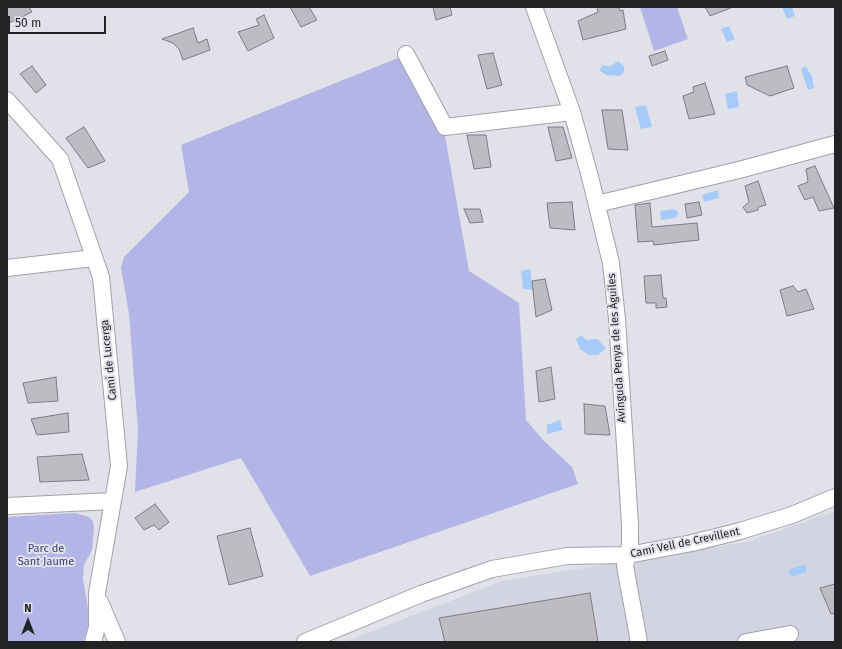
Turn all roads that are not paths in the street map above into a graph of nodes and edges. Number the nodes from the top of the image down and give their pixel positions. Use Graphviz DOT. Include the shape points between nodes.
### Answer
graph roads {
  1 [pos="534,7"];
  2 [pos="406,54"];
  3 [pos="7,100"];
  4 [pos="572,112"];
  5 [pos="835,144"];
  6 [pos="597,204"];
  7 [pos="94,258"];
  8 [pos="7,268"];
  9 [pos="835,497"];
  10 [pos="113,501"];
  11 [pos="7,506"];
  12 [pos="628,555"];
  13 [pos="97,593"];
  14 [pos="790,634"];
  15 [pos="93,642"];
  16 [pos="117,642"];
  17 [pos="305,642"];
  18 [pos="639,642"];
  19 [pos="746,642"];
  1 -- 4 [label="street, Avinguda Penya de les Àguiles"];
  2 -- 4 [label="street" via="445,127"];
  3 -- 7 [label="street, Camí de Lucerga" via="60,159"];
  4 -- 6 [label="street, Avinguda Penya de les Àguiles"];
  5 -- 6 [label="street"];
  6 -- 12 [label="street, Avinguda Penya de les Àguiles" via="611,263 617,319 630,524"];
  7 -- 8 [label="street"];
  7 -- 10 [label="street, Camí de Lucerga" via="101,277 119,466"];
  9 -- 12 [label="street, Camí Vell de Crevillent" via="792,515 740,532"];
  10 -- 11 [label="street"];
  10 -- 13 [label="street, Camí de Lucerga"];
  12 -- 17 [label="street, Camí Vell de Crevillent" via="568,556 492,569 421,594"];
  12 -- 18 [label="street, Avinguda Penya de les Àguiles" via="625,566"];
  13 -- 15 [label="street, Camí de Lucerga" via="97,627"];
  13 -- 16 [label="street"];
  14 -- 19 [label="street"];
}
